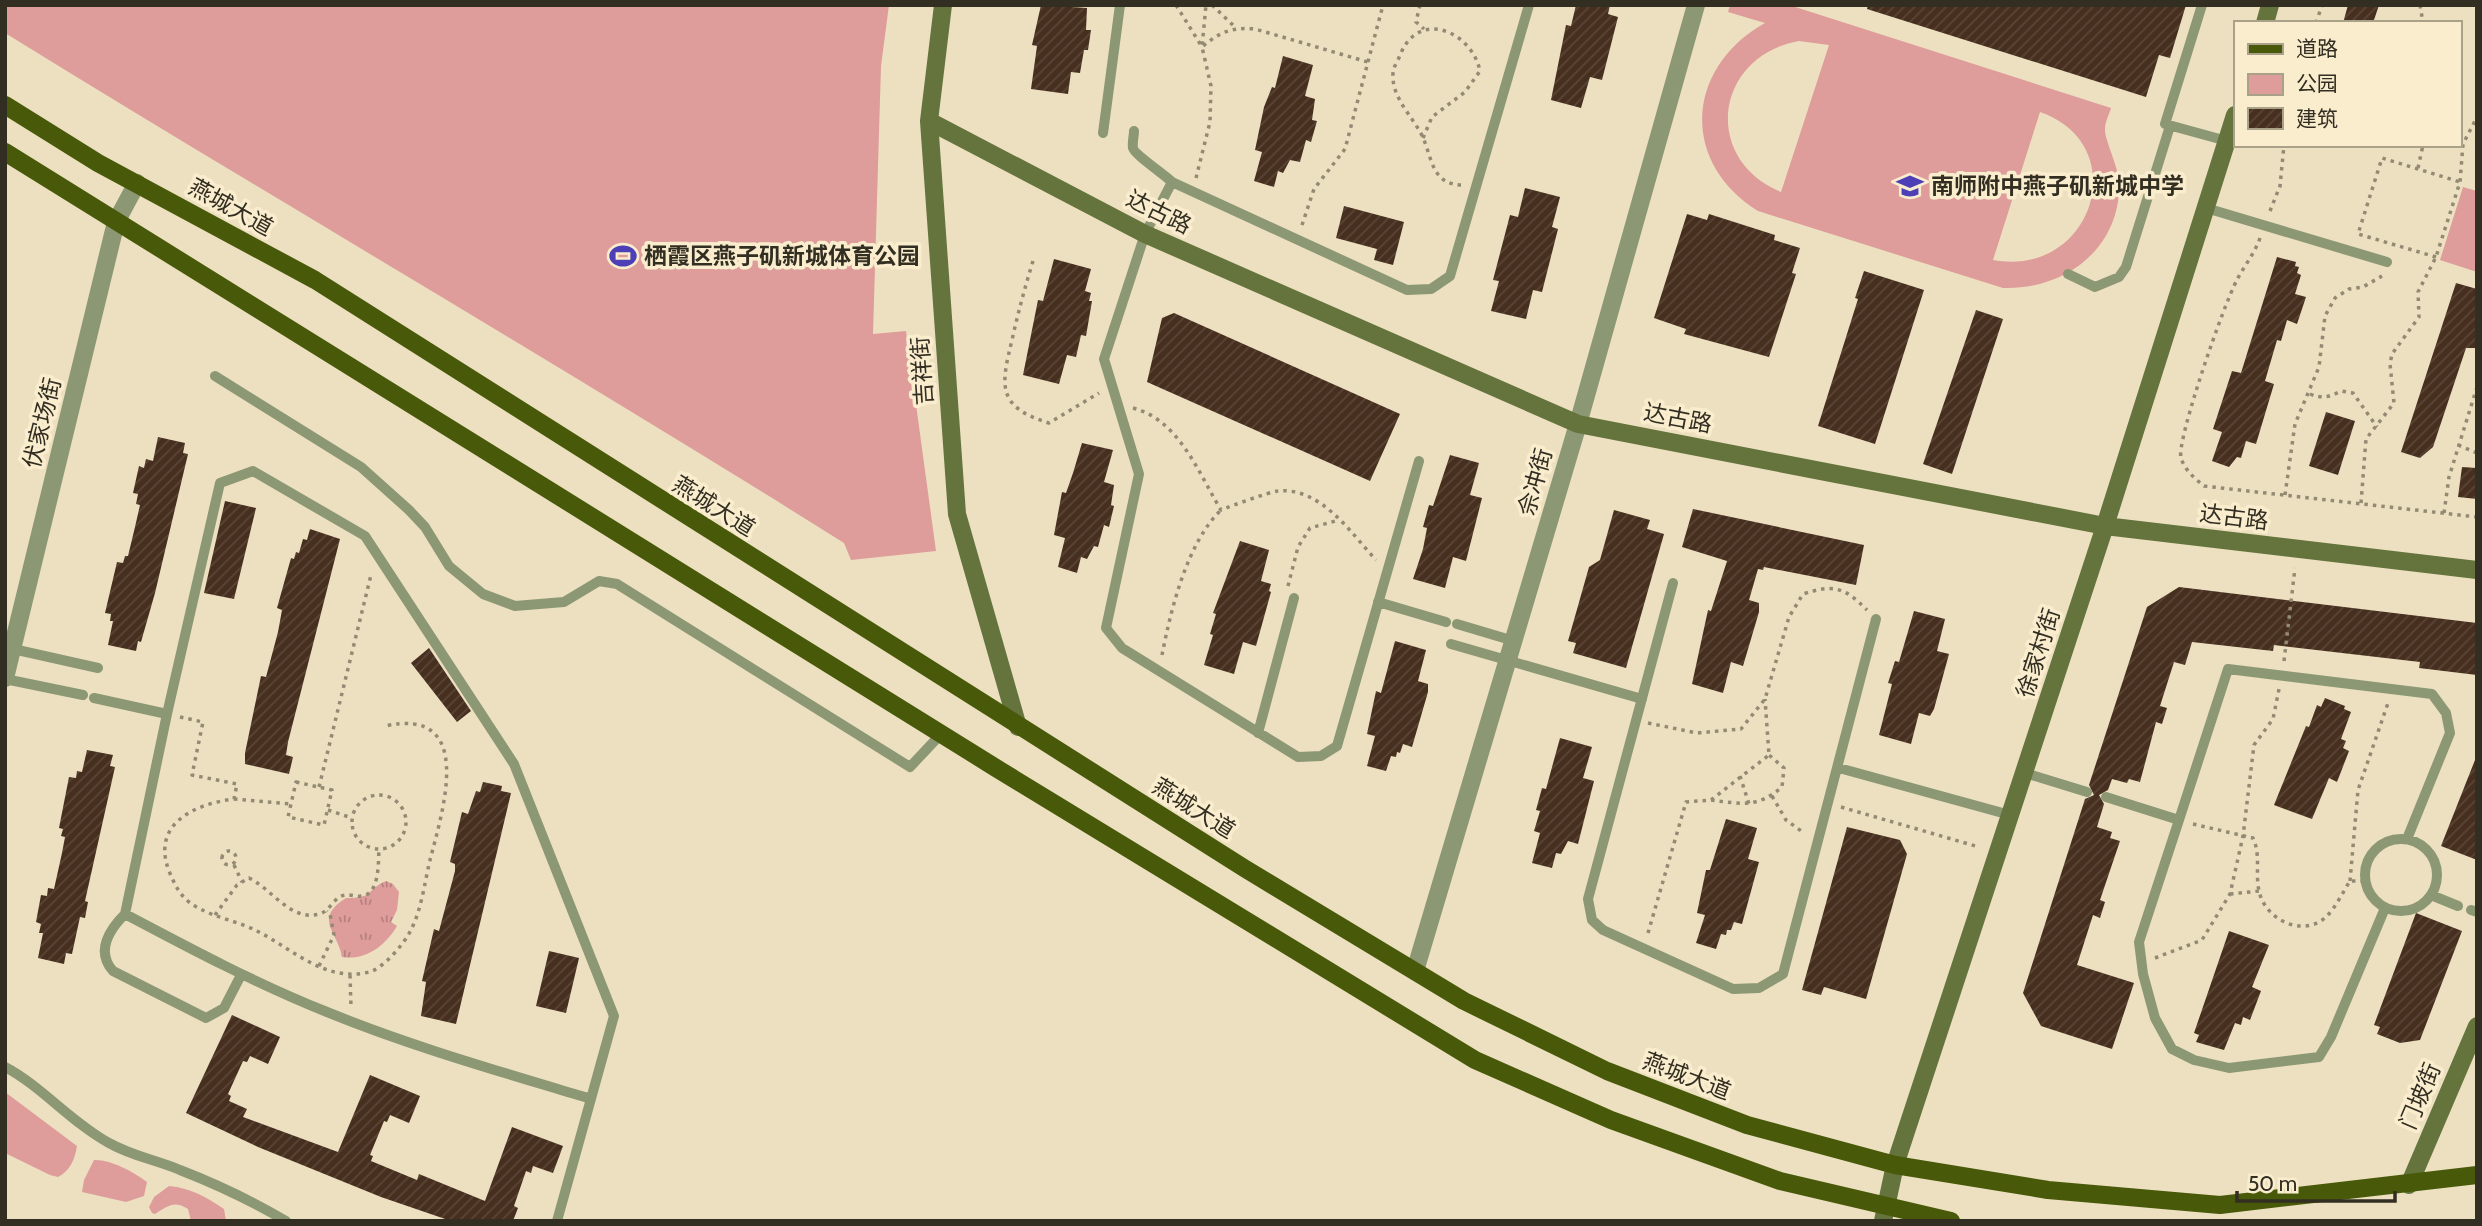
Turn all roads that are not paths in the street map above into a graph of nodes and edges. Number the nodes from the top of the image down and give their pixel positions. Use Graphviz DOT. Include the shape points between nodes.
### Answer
graph roads {
  1 [pos="943,5"];
  2 [pos="1120,5"];
  3 [pos="1529,5"];
  4 [pos="1696,5"];
  5 [pos="2202,5"];
  6 [pos="5,105"];
  7 [pos="2234,118"];
  8 [pos="929,121"];
  9 [pos="2170,125"];
  10 [pos="1134,131"];
  11 [pos="1103,133"];
  12 [pos="2227,141"];
  13 [pos="5,152"];
  14 [pos="1172,182"];
  15 [pos="137,183"];
  16 [pos="2206,208"];
  17 [pos="116,222"];
  18 [pos="1145,234"];
  19 [pos="2387,262"];
  20 [pos="2068,274"];
  21 [pos="215,376"];
  22 [pos="1578,424"];
  23 [pos="1419,461"];
  24 [pos="2105,526"];
  25 [pos="2477,570"];
  26 [pos="1673,583"];
  27 [pos="1294,598"];
  28 [pos="1378,602"];
  29 [pos="1876,618"];
  30 [pos="1514,641"];
  31 [pos="1451,644"];
  32 [pos="1508,660"];
  33 [pos="7,667"];
  34 [pos="98,668"];
  35 [pos="1642,699"];
  36 [pos="167,714"];
  37 [pos="1018,727"];
  38 [pos="1258,733"];
  39 [pos="942,734"];
  40 [pos="1839,768"];
  41 [pos="2025,773"];
  42 [pos="2087,792"];
  43 [pos="2106,797"];
  44 [pos="2010,816"];
  45 [pos="2179,820"];
  46 [pos="2407,839"];
  47 [pos="2431,895"];
  48 [pos="2458,905"];
  49 [pos="2385,908"];
  50 [pos="125,914"];
  51 [pos="1415,971"];
  52 [pos="241,975"];
  53 [pos="2477,1026"];
  54 [pos="5,1067"];
  55 [pos="590,1099"];
  56 [pos="1895,1165"];
  57 [pos="2477,1175"];
  58 [pos="2409,1185"];
  59 [pos="1884,1213"];
  60 [pos="286,1221"];
  61 [pos="557,1221"];
  62 [pos="1951,1221"];
  1 -- 8 [label="street, 吉祥街"];
  2 -- 11 [label="lane"];
  3 -- 14 [label="lane" via="1450,276 1431,289 1407,290"];
  4 -- 22 [label="street, 佘冲街"];
  5 -- 9 [label="lane" via="2165,124"];
  6 -- 15 [label="main road, 燕城大道"];
  7 -- 12 [label="street, 徐家村街"];
  8 -- 18 [label="street, 达古路"];
  8 -- 37 [label="street, 吉祥街" via="957,514"];
  9 -- 12 [label="lane"];
  9 -- 20 [label="lane" via="2126,267 2119,277 2095,287"];
  10 -- 14 [label="lane" via="1136,154"];
  12 -- 16 [label="street, 徐家村街"];
  13 -- 17 [label="main road"];
  14 -- 18 [label="lane"];
  15 -- 17 [label="street, 伏家场街"];
  15 -- 37 [label="main road, 燕城大道" via="314,280"];
  16 -- 19 [label="lane"];
  16 -- 24 [label="street, 徐家村街"];
  17 -- 33 [label="street, 伏家场街"];
  17 -- 39 [label="main road"];
  18 -- 22 [label="street, 达古路"];
  18 -- 38 [label="lane" via="1104,359 1139,474 1105,628 1122,648"];
  21 -- 39 [label="lane" via="361,467 410,510 449,566 483,594 514,606 564,602 599,581 617,584 910,767"];
  22 -- 24 [label="street, 达古路"];
  22 -- 30 [label="street, 佘冲街"];
  23 -- 28 [label="lane"];
  24 -- 25 [label="street, 达古路"];
  24 -- 41 [label="street, 徐家村街"];
  26 -- 35 [label="lane"];
  27 -- 38 [label="lane"];
  28 -- 30 [label="lane"];
  28 -- 38 [label="lane" via="1336,746 1321,756 1298,757"];
  29 -- 40 [label="lane"];
  30 -- 32 [label="street, 佘冲街"];
  31 -- 32 [label="lane"];
  32 -- 35 [label="lane"];
  32 -- 51 [label="street, 佘冲街"];
  33 -- 34 [label="lane"];
  33 -- 36 [label="lane" via="89,697"];
  35 -- 40 [label="lane" via="1588,899 1591,920 1603,930 1733,989 1759,988 1783,974"];
  36 -- 50 [label="lane"];
  36 -- 55 [label="lane" via="220,482 253,471 365,536 514,764 614,1016"];
  37 -- 51 [label="main road, 燕城大道"];
  39 -- 59 [label="main road" via="1475,1060 1611,1120 1767,1177"];
  40 -- 44 [label="lane"];
  41 -- 42 [label="lane"];
  41 -- 44 [label="street, 徐家村街"];
  43 -- 45 [label="lane"];
  44 -- 56 [label="street, 徐家村街"];
  45 -- 46 [label="lane" via="2228,669 2432,694 2446,713 2450,733"];
  45 -- 49 [label="lane" via="2139,942 2155,1018 2172,1049 2194,1060 2229,1068 2319,1057"];
  46 -- 47 [label="lane" via="2432,856 2437,876"];
  46 -- 49 [label="lane" via="2386,842 2366,866 2370,895"];
  47 -- 48 [label="lane"];
  47 -- 49 [label="lane" via="2405,911"];
  50 -- 52 [label="lane"];
  50 -- 52 [label="lane" via="107,938 106,957 113,971 206,1018 224,1008"];
  51 -- 56 [label="main road, 燕城大道" via="1464,1001 1607,1072 1747,1125"];
  52 -- 55 [label="lane" via="426,1049"];
  53 -- 58 [label="street, 门坡街"];
  54 -- 60 [label="lane" via="108,1143 221,1187"];
  55 -- 61 [label="lane"];
  56 -- 58 [label="main road, 燕城大道" via="2048,1190 2220,1205"];
  56 -- 59 [label="street, 徐家村街"];
  57 -- 58 [label="main road, 燕城大道"];
  59 -- 62 [label="main road"];
}
